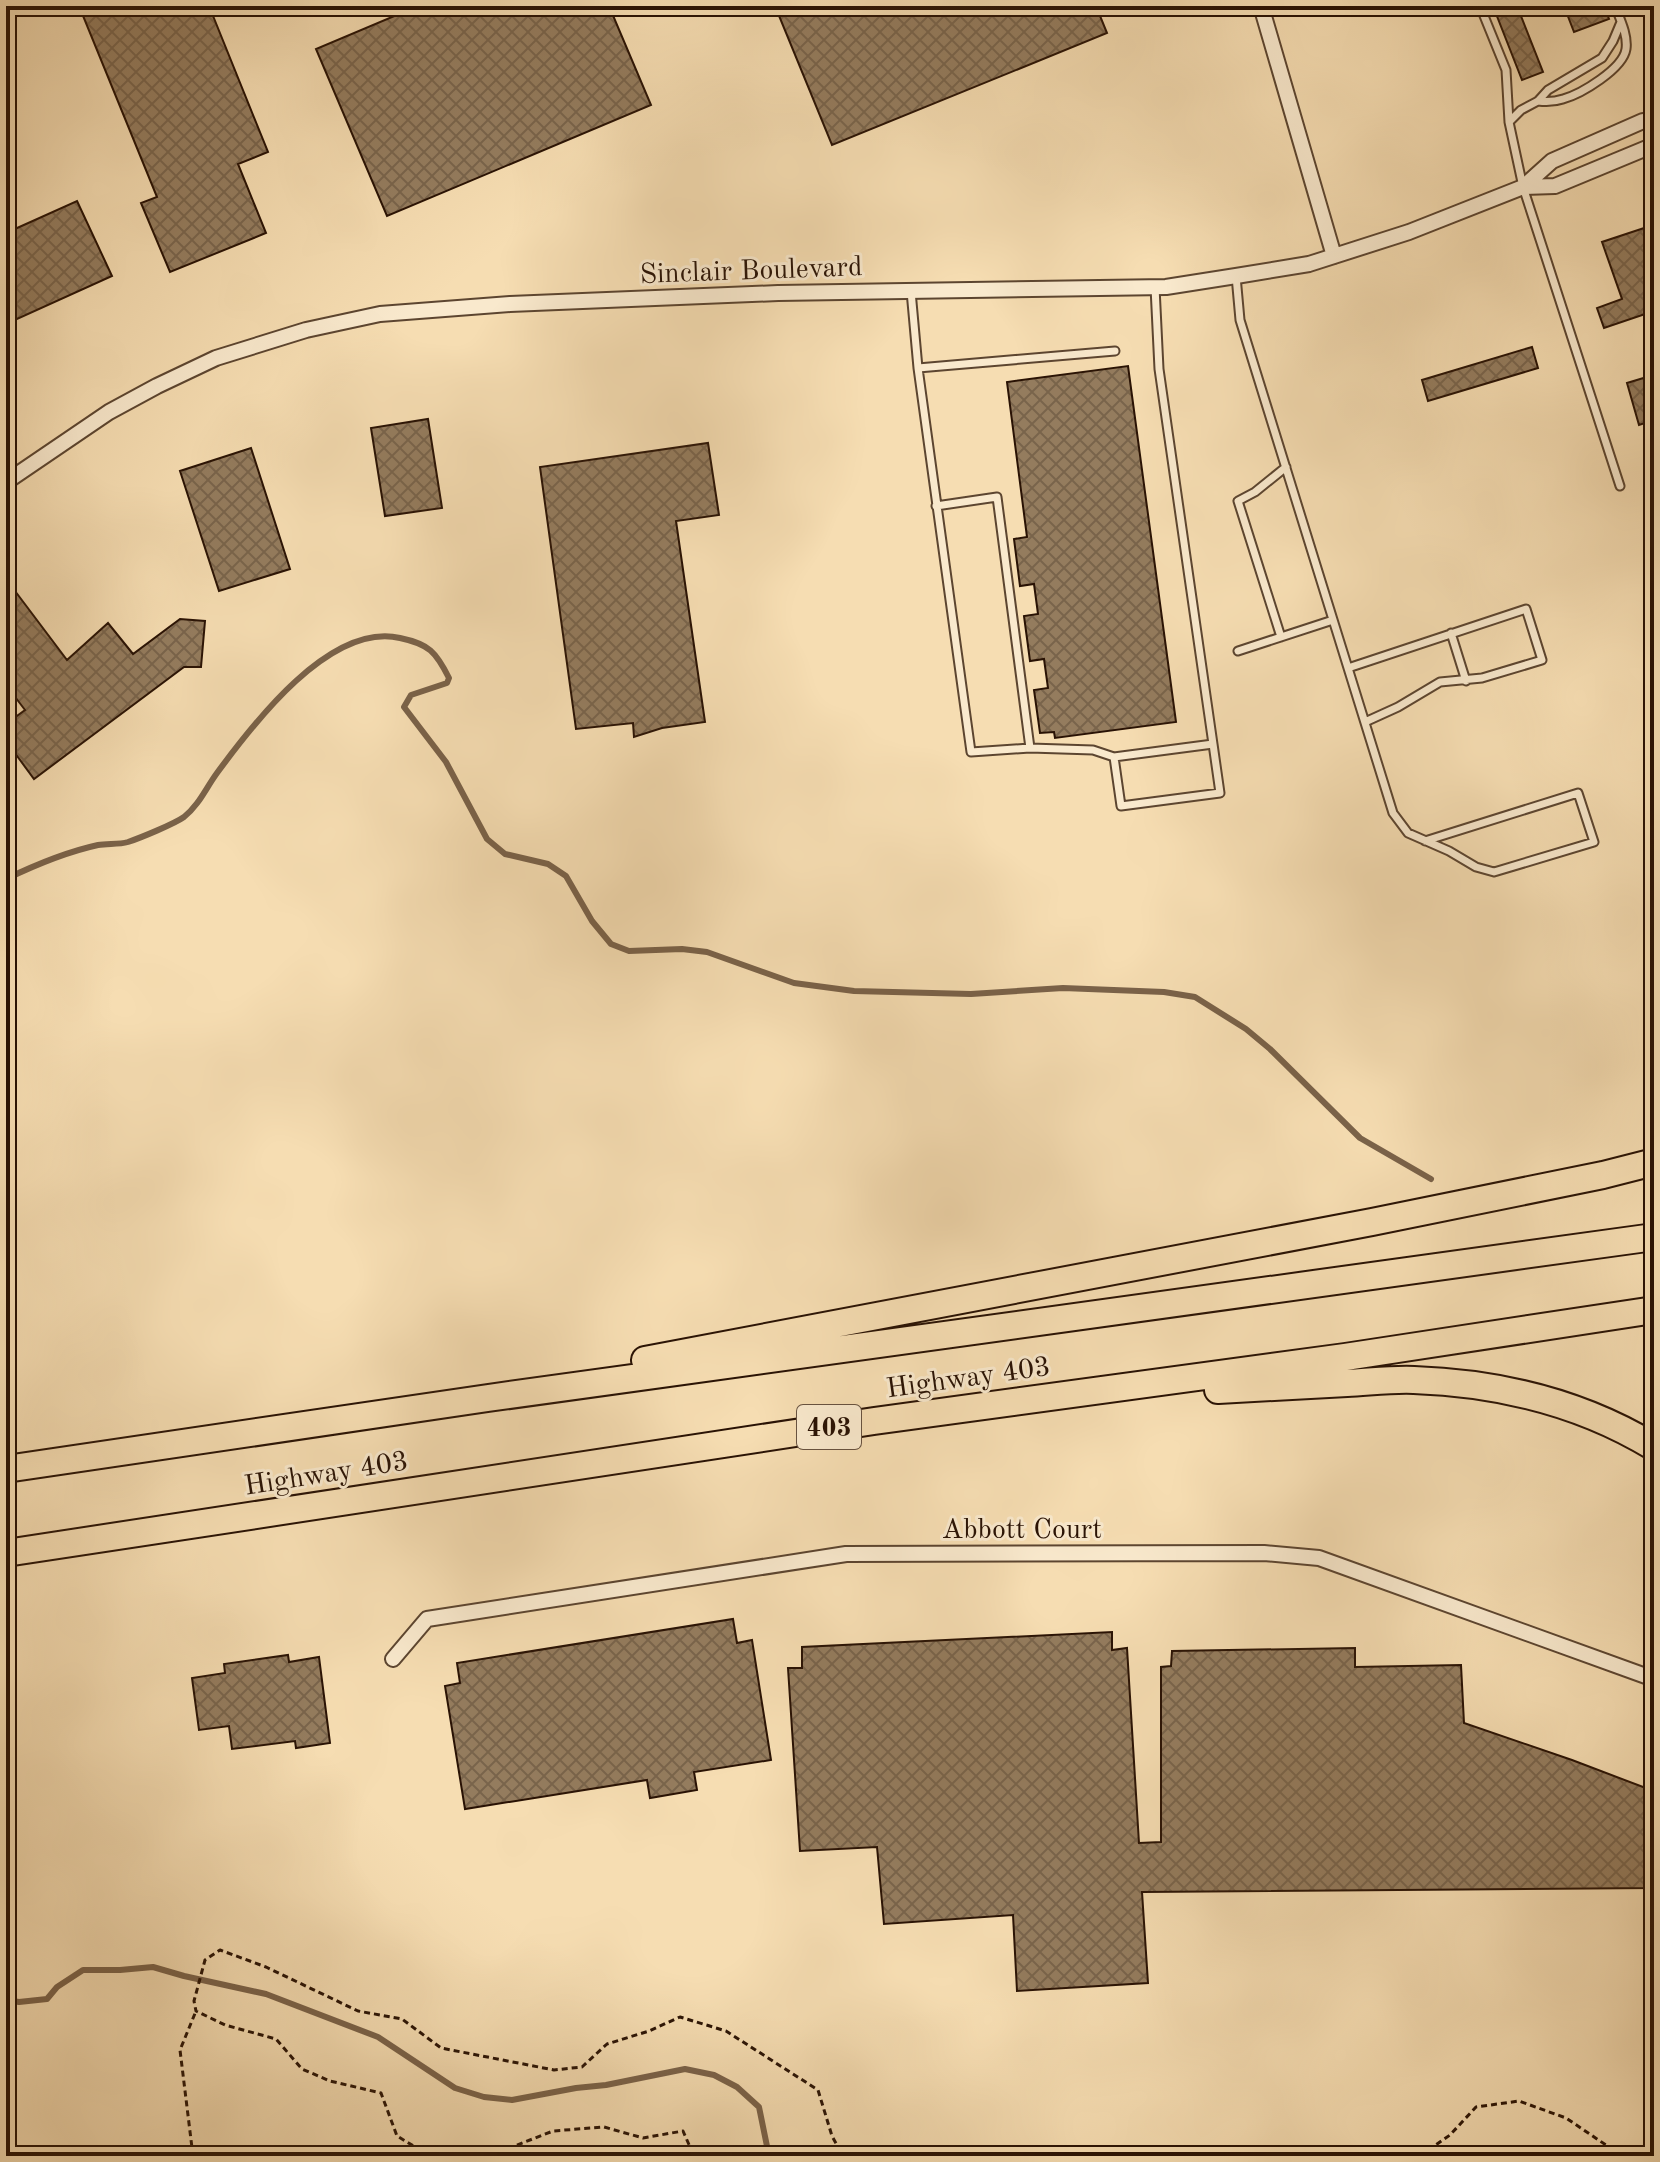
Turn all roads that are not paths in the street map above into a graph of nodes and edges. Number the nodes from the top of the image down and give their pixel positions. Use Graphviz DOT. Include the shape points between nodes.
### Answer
graph roads {
  1 [pos="1261,6"];
  2 [pos="1480,6"];
  3 [pos="1615,6"];
  4 [pos="1621,22"];
  5 [pos="1538,101"];
  6 [pos="1654,121"];
  7 [pos="1509,122"];
  8 [pos="1654,145"];
  9 [pos="1523,187"];
  10 [pos="1334,256"];
  11 [pos="1236,276"];
  12 [pos="1155,287"];
  13 [pos="911,291"];
  14 [pos="1115,351"];
  15 [pos="918,368"];
  16 [pos="1286,467"];
  17 [pos="6,482"];
  18 [pos="1620,486"];
  19 [pos="936,506"];
  20 [pos="1333,620"];
  21 [pos="1451,633"];
  22 [pos="1281,637"];
  23 [pos="1238,651"];
  24 [pos="1348,668"];
  25 [pos="1466,681"];
  26 [pos="1365,722"];
  27 [pos="1213,744"];
  28 [pos="1030,748"];
  29 [pos="1114,757"];
  30 [pos="1425,841"];
  31 [pos="1654,1162"];
  32 [pos="1654,1237"];
  33 [pos="1654,1310"];
  34 [pos="488,1398"];
  35 [pos="874,1421"];
  36 [pos="1654,1447"];
  37 [pos="6,1469"];
  38 [pos="6,1553"];
  39 [pos="393,1659"];
  40 [pos="1654,1679"];
  1 -- 10 [label="street"];
  2 -- 7 [label="lane" via="1506,70"];
  3 -- 4 [label="lane"];
  4 -- 5 [label="lane" via="1602,58"];
  4 -- 5 [label="lane" via="1627,46 1612,71 1571,97"];
  5 -- 7 [label="lane"];
  6 -- 9 [label="street, Sinclair Boulevard" via="1643,121 1552,161"];
  7 -- 9 [label="lane"];
  8 -- 9 [label="street, Sinclair Boulevard" via="1555,186"];
  9 -- 10 [label="street, Sinclair Boulevard"];
  9 -- 18 [label="lane"];
  10 -- 11 [label="street, Sinclair Boulevard"];
  11 -- 12 [label="street, Sinclair Boulevard"];
  11 -- 16 [label="lane" via="1240,320"];
  12 -- 13 [label="street, Sinclair Boulevard"];
  12 -- 27 [label="lane" via="1159,369"];
  13 -- 15 [label="lane"];
  13 -- 17 [label="street, Sinclair Boulevard" via="510,304 380,314 216,358 109,412"];
  14 -- 15 [label="lane"];
  15 -- 19 [label="lane"];
  16 -- 20 [label="lane"];
  16 -- 22 [label="lane" via="1238,501"];
  19 -- 28 [label="lane" via="971,752"];
  19 -- 28 [label="lane" via="997,497"];
  20 -- 22 [label="lane"];
  20 -- 24 [label="lane"];
  21 -- 24 [label="lane"];
  21 -- 25 [label="lane"];
  21 -- 25 [label="lane" via="1526,609 1542,660"];
  22 -- 23 [label="lane"];
  24 -- 26 [label="lane"];
  25 -- 26 [label="lane" via="1440,682"];
  26 -- 30 [label="lane" via="1393,813 1408,833"];
  27 -- 29 [label="lane"];
  27 -- 29 [label="lane" via="1220,793 1192,797 1121,806"];
  28 -- 29 [label="lane" via="1093,750"];
  30 -- 30 [label="lane" via="1494,872 1594,842 1578,793"];
  31 -- 34 [label="highway" via="1372,1222 555,1377"];
  32 -- 34 [label="highway, Highway 403"];
  33 -- 35 [label="highway, Highway 403 / 403"];
  34 -- 37 [label="highway, Highway 403"];
  35 -- 36 [label="highway" via="920,1427 1209,1391 1411,1380 1472,1384 1536,1397 1578,1410"];
  35 -- 38 [label="highway, Highway 403 / 403"];
  39 -- 40 [label="street, Abbott Court" via="427,1619 846,1554 1264,1553 1319,1558"];
}
